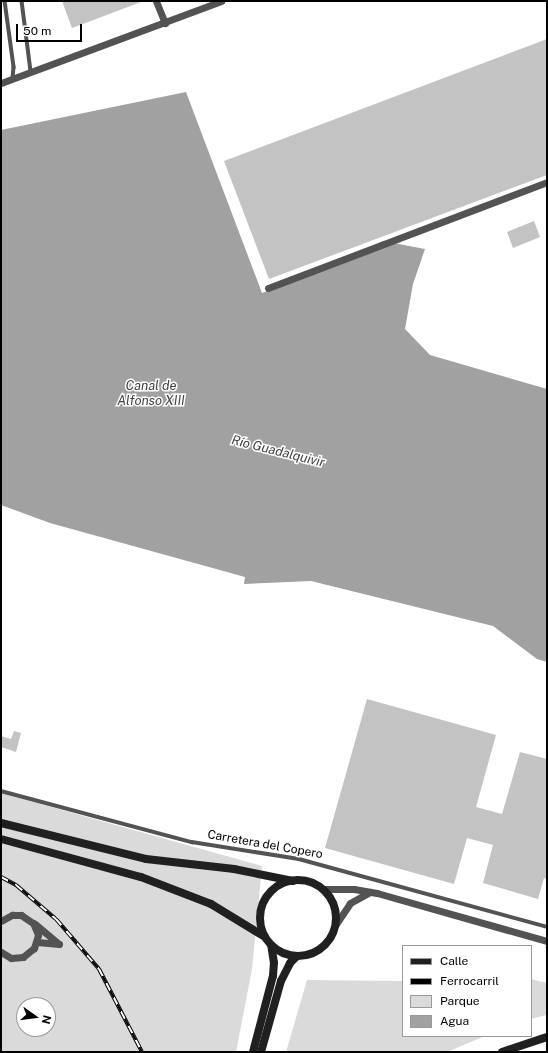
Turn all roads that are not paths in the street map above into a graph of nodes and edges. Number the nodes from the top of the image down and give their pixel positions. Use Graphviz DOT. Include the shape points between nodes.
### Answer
graph roads {
  1 [pos="5,1"];
  2 [pos="22,1"];
  3 [pos="156,1"];
  4 [pos="221,1"];
  5 [pos="164,23"];
  6 [pos="31,71"];
  7 [pos="13,78"];
  8 [pos="1,83"];
  9 [pos="547,182"];
  10 [pos="268,288"];
  11 [pos="1,792"];
  12 [pos="1,823"];
  13 [pos="1,839"];
  14 [pos="293,881"];
  15 [pos="323,889"];
  16 [pos="371,892"];
  17 [pos="1,921"];
  18 [pos="33,923"];
  19 [pos="336,924"];
  20 [pos="547,926"];
  21 [pos="265,937"];
  22 [pos="547,941"];
  23 [pos="37,942"];
  24 [pos="271,945"];
  25 [pos="2,955"];
  26 [pos="296,956"];
  27 [pos="547,1037"];
  28 [pos="253,1052"];
  29 [pos="261,1052"];
  30 [pos="502,1052"];
  1 -- 7 [label="lane"];
  2 -- 6 [label="lane"];
  3 -- 5 [label="street"];
  4 -- 5 [label="street"];
  5 -- 6 [label="street"];
  6 -- 7 [label="street"];
  7 -- 8 [label="street"];
  9 -- 10 [label="street"];
  11 -- 20 [label="lane, Carretera del Copero" via="192,842 299,859"];
  12 -- 14 [label="main road" via="146,859 234,869"];
  13 -- 21 [label="main road" via="141,877 211,904"];
  14 -- 15 [label="main road" via="304,880"];
  14 -- 21 [label="main road" via="281,884 264,901 261,925"];
  15 -- 16 [label="street"];
  15 -- 19 [label="main road" via="334,905"];
  16 -- 19 [label="street" via="360,895 350,903"];
  16 -- 22 [label="street"];
  17 -- 18 [label="street" via="12,915 21,915"];
  18 -- 23 [label="street" via="38,934"];
  18 -- 23 [label="street" via="59,944"];
  19 -- 26 [label="main road" via="325,945 317,952"];
  21 -- 24 [label="main road"];
  23 -- 25 [label="street" via="29,954 23,957"];
  24 -- 26 [label="main road" via="287,955"];
  24 -- 28 [label="main road" via="273,976"];
  26 -- 29 [label="main road" via="282,977"];
  27 -- 30 [label="main road"];
}
